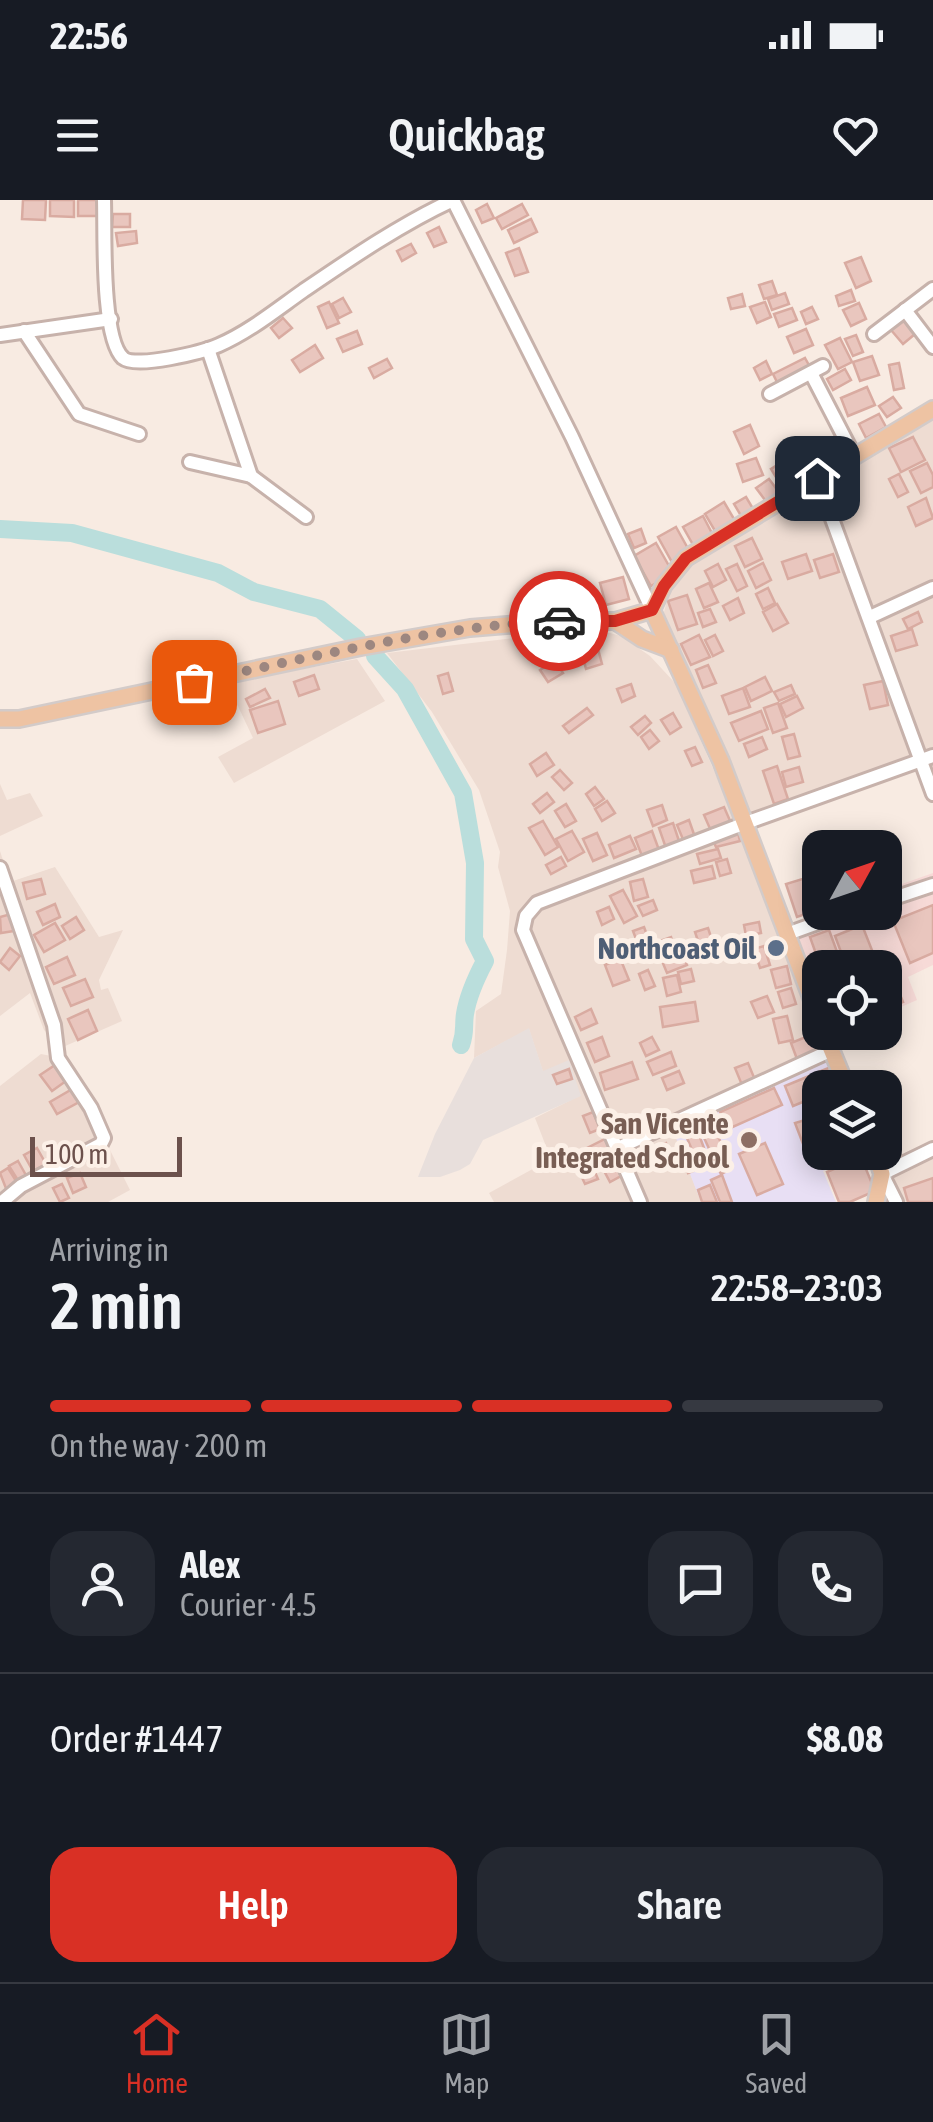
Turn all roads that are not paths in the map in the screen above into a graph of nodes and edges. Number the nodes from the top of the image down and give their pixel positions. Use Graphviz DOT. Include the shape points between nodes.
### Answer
graph roads {
  1 [pos="104,200"];
  2 [pos="453,200"];
  3 [pos="933,289"];
  4 [pos="906,310"];
  5 [pos="110,319"];
  6 [pos="24,331"];
  7 [pos="874,334"];
  8 [pos="0,335"];
  9 [pos="933,347"];
  10 [pos="208,350"];
  11 [pos="770,394"];
  12 [pos="933,409"];
  13 [pos="139,434"];
  14 [pos="854,456"];
  15 [pos="190,462"];
  16 [pos="251,476"];
  17 [pos="817,478"];
  18 [pos="306,516"];
  19 [pos="933,588"];
  20 [pos="652,610"];
  21 [pos="870,617"];
  22 [pos="615,621"];
  23 [pos="671,650"];
  24 [pos="0,719"];
  25 [pos="927,758"];
  26 [pos="933,794"];
  27 [pos="743,824"];
  28 [pos="0,868"];
  29 [pos="933,885"];
  30 [pos="902,895"];
  31 [pos="802,929"];
  32 [pos="787,934"];
  33 [pos="802,974"];
  34 [pos="832,1050"];
  35 [pos="840,1070"];
  36 [pos="616,1149"];
  37 [pos="933,1149"];
  38 [pos="881,1170"];
  39 [pos="882,1174"];
  40 [pos="2,1202"];
  41 [pos="640,1202"];
  42 [pos="876,1202"];
  43 [pos="896,1202"];
  1 -- 5 [label="street"];
  2 -- 10 [label="street"];
  2 -- 20 [label="street"];
  3 -- 4 [label="street"];
  4 -- 7 [label="street"];
  4 -- 9 [label="street"];
  5 -- 6 [label="street"];
  5 -- 10 [label="street" via="116,349 130,362"];
  6 -- 8 [label="street"];
  6 -- 13 [label="street" via="78,414"];
  10 -- 16 [label="street"];
  11 -- 14 [label="street" via="817,369"];
  12 -- 14 [label="main road"];
  14 -- 17 [label="main road"];
  15 -- 16 [label="street"];
  16 -- 18 [label="street"];
  17 -- 20 [label="main road" via="686,558"];
  17 -- 21 [label="street"];
  19 -- 21 [label="street"];
  20 -- 22 [label="main road"];
  20 -- 23 [label="main road"];
  21 -- 25 [label="street"];
  22 -- 23 [label="main road"];
  22 -- 24 [label="main road" via="470,628"];
  23 -- 27 [label="main road"];
  25 -- 26 [label="street"];
  25 -- 27 [label="street"];
  27 -- 32 [label="main road"];
  27 -- 36 [label="street" via="538,903 526,916 523,930"];
  28 -- 40 [label="street" via="54,1026 58,1058 104,1138"];
  29 -- 30 [label="street"];
  31 -- 32 [label="street"];
  32 -- 33 [label="main road"];
  34 -- 35 [label="main road"];
  34 -- 36 [label="street"];
  36 -- 41 [label="street"];
  37 -- 39 [label="street"];
  38 -- 39 [label="main road"];
  39 -- 42 [label="main road"];
  39 -- 43 [label="street"];
}
